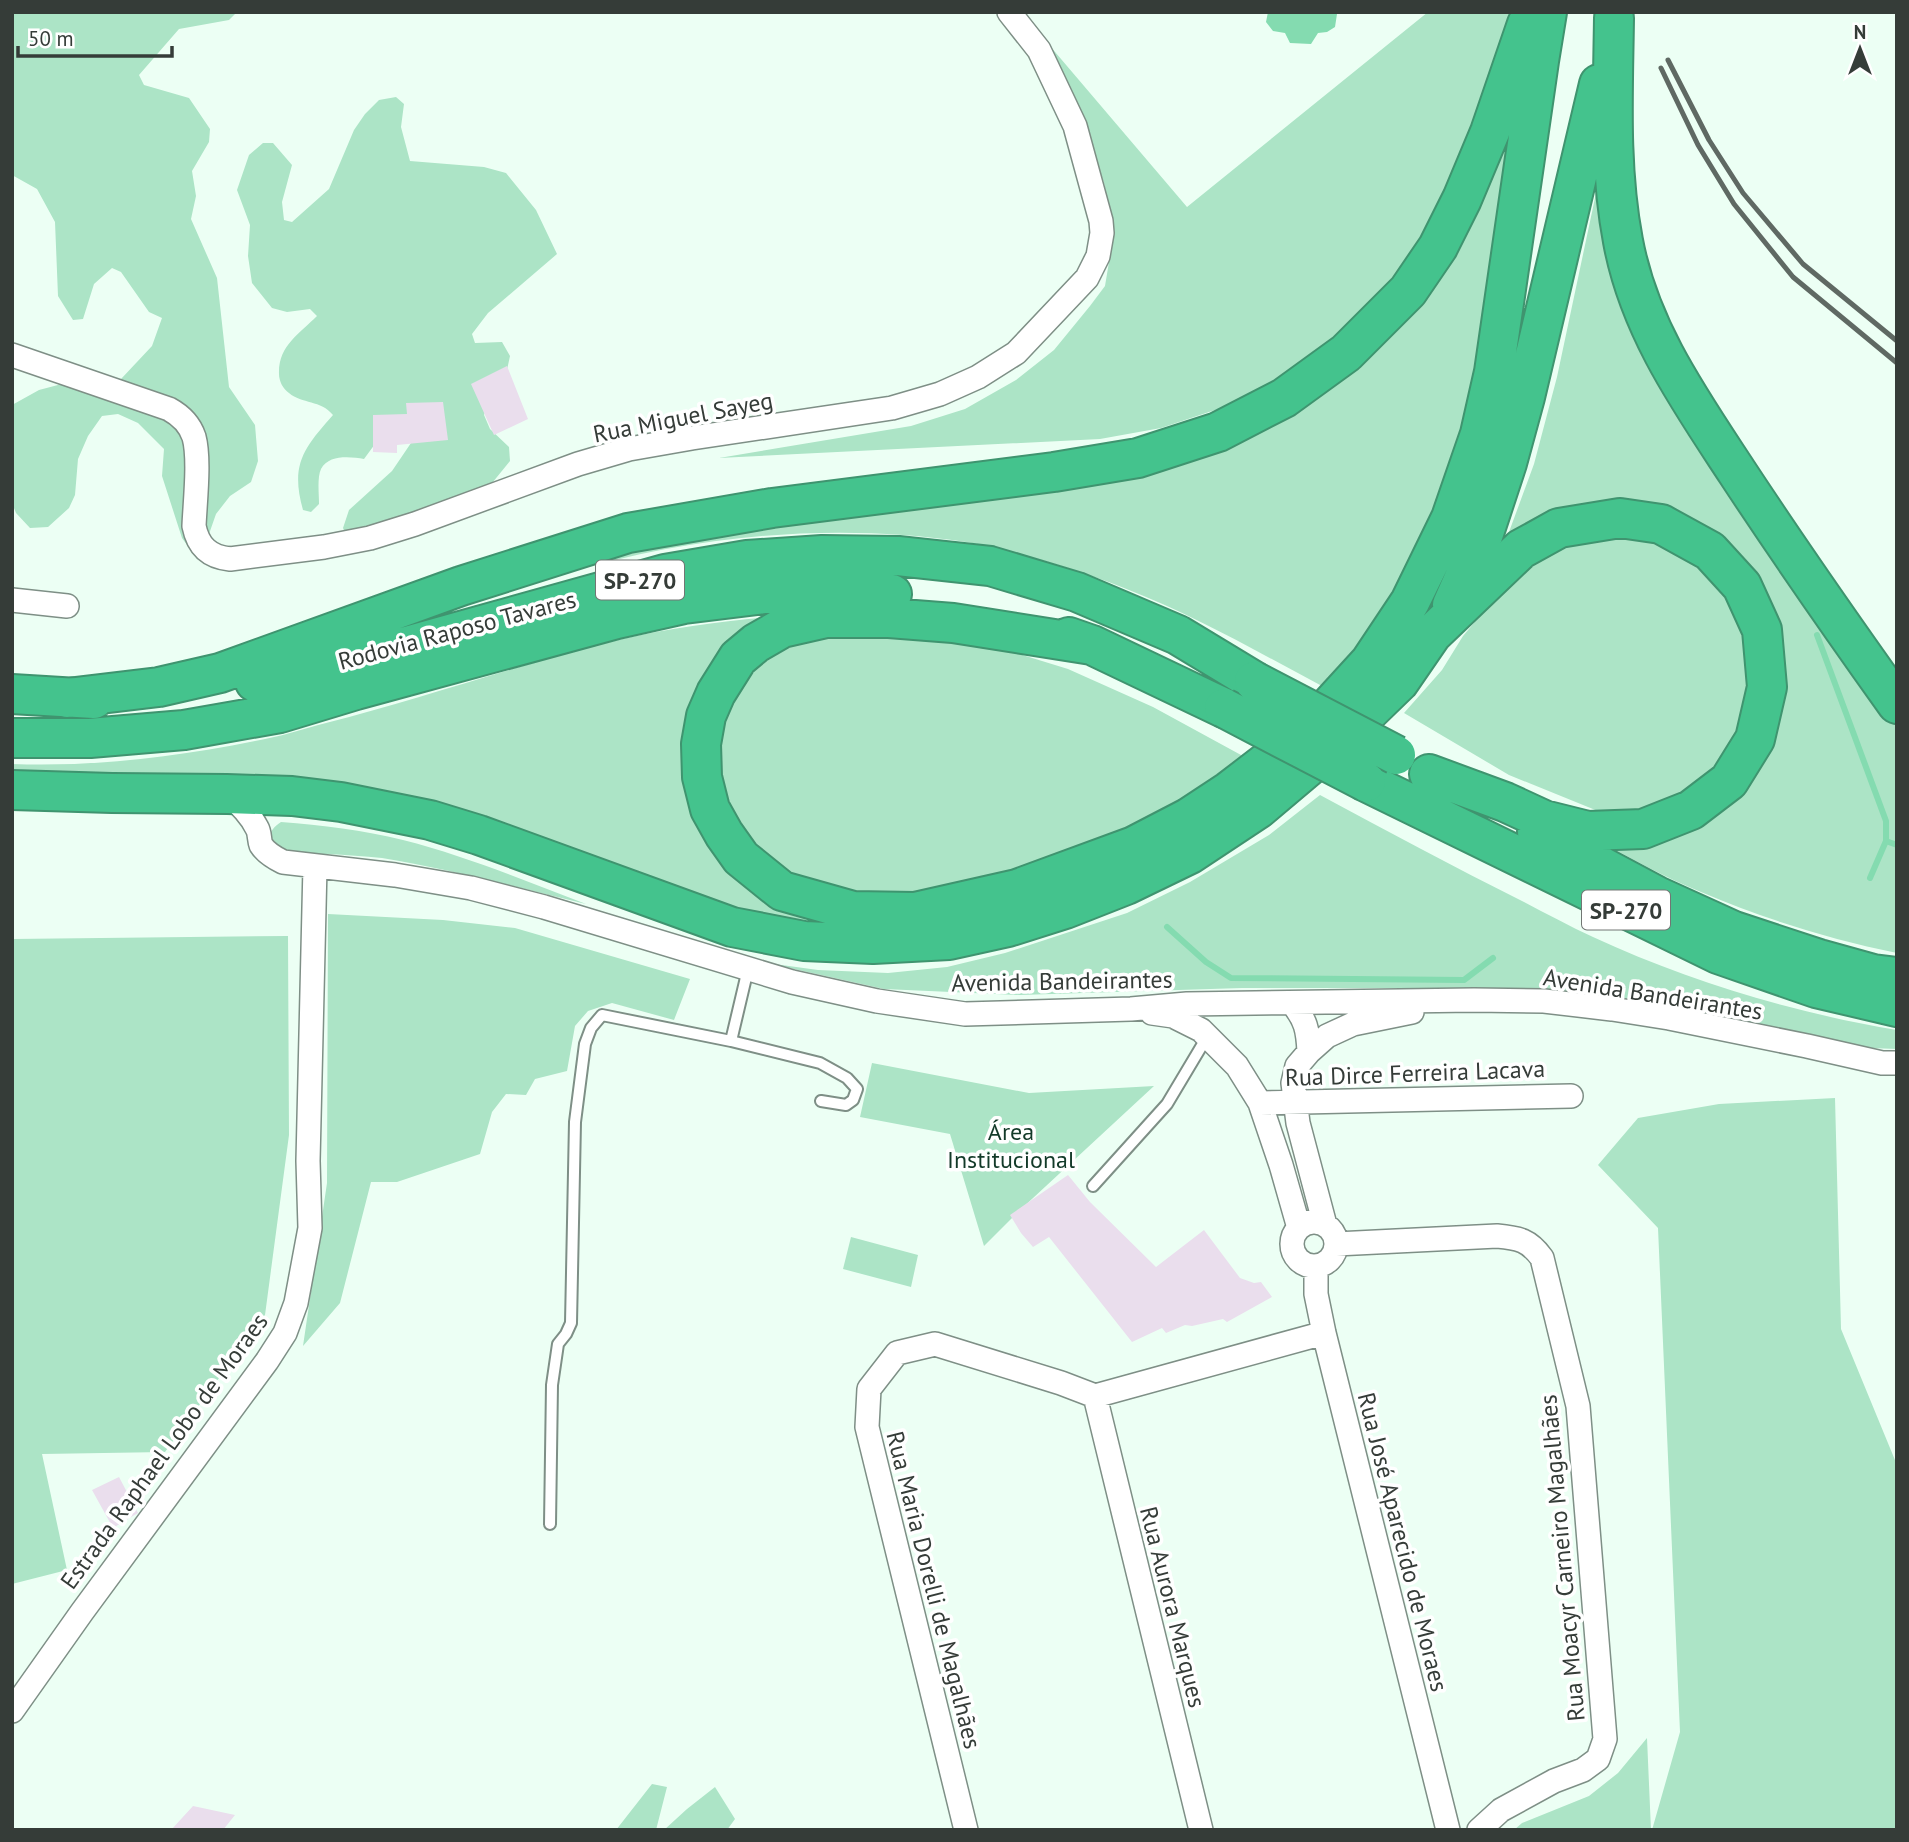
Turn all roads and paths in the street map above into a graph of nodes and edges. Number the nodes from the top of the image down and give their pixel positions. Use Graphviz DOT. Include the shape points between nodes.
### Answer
graph roads {
  1 [pos="1009,12"];
  2 [pos="1531,12"];
  3 [pos="1547,12"];
  4 [pos="1615,15"];
  5 [pos="12,355"];
  6 [pos="12,600"];
  7 [pos="67,606"];
  8 [pos="1443,622"];
  9 [pos="1092,645"];
  10 [pos="12,694"];
  11 [pos="67,698"];
  12 [pos="1897,704"];
  13 [pos="12,738"];
  14 [pos="1429,775"];
  15 [pos="12,790"];
  16 [pos="228,794"];
  17 [pos="292,796"];
  18 [pos="259,831"];
  19 [pos="315,866"];
  20 [pos="748,969"];
  21 [pos="1889,975"];
  22 [pos="1474,1000"];
  23 [pos="1292,1003"];
  24 [pos="1897,1007"];
  25 [pos="1131,1009"];
  26 [pos="1208,1037"];
  27 [pos="731,1041"];
  28 [pos="1308,1052"];
  29 [pos="1897,1063"];
  30 [pos="1571,1096"];
  31 [pos="821,1101"];
  32 [pos="1260,1103"];
  33 [pos="1295,1103"];
  34 [pos="1093,1186"];
  35 [pos="1299,1228"];
  36 [pos="1331,1234"];
  37 [pos="1316,1266"];
  38 [pos="1324,1333"];
  39 [pos="1095,1396"];
  40 [pos="550,1524"];
  41 [pos="12,1711"];
  42 [pos="966,1830"];
  43 [pos="1201,1830"];
  44 [pos="1448,1830"];
  45 [pos="1479,1830"];
  1 -- 5 [label="street, Rua Miguel Sayeg" via="1039,50 1075,126 1101,221 1098,256 1087,278 1016,353 940,394 892,408 629,449 370,538 230,559 209,554 196,536 196,449 186,422 169,409"];
  2 -- 11 [label="highway" via="1462,199 1438,247 1408,291 1346,353 1284,398 1219,432 1138,458 772,508 628,533 461,586 220,673 159,687"];
  3 -- 9 [label="highway" via="1494,372 1480,433 1451,518 1410,603 1370,662 1306,732 1229,791 1134,846 1017,889 915,912 853,911 782,891 741,858 710,809 702,776 706,716 738,658 782,628 826,618 890,618"];
  4 -- 8 [label="highway" via="1507,463 1484,533"];
  4 -- 12 [label="highway" via="1616,197 1623,243 1650,326 1708,428"];
  6 -- 7 [label="street"];
  8 -- 14 [label="highway" via="1521,549 1559,528 1620,518 1661,524 1710,551 1742,586 1762,630 1767,687 1755,738 1729,781 1691,810 1643,829 1588,831 1544,820"];
  8 -- 17 [label="highway" via="1399,682 1335,744 1258,809 1190,854 1065,909 949,940 804,941 732,927 430,820"];
  9 -- 13 [label="highway, Rodovia Raposo Tavares / SP-270" via="1015,618 925,597 839,591 765,594 684,604 617,619 280,713 184,730 90,738"];
  9 -- 24 [label="highway, Rodovia Raposo Tavares / SP-270, bridge" via="1718,954 1816,988"];
  10 -- 11 [label="highway, Rodovia Raposo Tavares / SP-270"];
  11 -- 14 [label="highway, Rodovia Raposo Tavares / SP-270, bridge" via="135,699 217,690 378,654 666,574 747,560 898,555 990,566 1077,592 1178,635"];
  14 -- 21 [label="highway, SP-270" via="1723,926 1819,959"];
  15 -- 16 [label="highway"];
  16 -- 17 [label="highway"];
  16 -- 18 [label="street, Avenida Bandeirantes"];
  17 -- 18 [label="street" via="271,808"];
  18 -- 19 [label="street, Avenida Bandeirantes" via="269,854 283,862"];
  19 -- 20 [label="street, Avenida Bandeirantes" via="471,888"];
  19 -- 41 [label="street, Estrada Raphael Lobo de Moraes" via="310,1228 296,1303 285,1333 267,1361"];
  20 -- 25 [label="street, Avenida Bandeirantes" via="877,1001 965,1014"];
  20 -- 27 [label="lane"];
  22 -- 23 [label="street, Avenida Bandeirantes"];
  22 -- 28 [label="street" via="1353,1024 1326,1036"];
  22 -- 29 [label="street, Avenida Bandeirantes" via="1544,1001 1612,1009"];
  23 -- 25 [label="street, Avenida Bandeirantes"];
  23 -- 28 [label="street" via="1305,1022"];
  25 -- 26 [label="street" via="1173,1016"];
  26 -- 32 [label="street" via="1237,1066"];
  26 -- 34 [label="lane" via="1167,1104"];
  27 -- 31 [label="lane" via="820,1063 857,1089 846,1105"];
  27 -- 40 [label="lane" via="602,1015 584,1044 575,1122 571,1323 558,1344 552,1385"];
  28 -- 33 [label="street" via="1297,1066"];
  30 -- 33 [label="street, Rua Dirce Ferreira Lacava"];
  32 -- 33 [label="street, Rua Dirce Ferreira Lacava"];
  32 -- 35 [label="street"];
  33 -- 36 [label="street"];
  35 -- 36 [label="street" via="1311,1222"];
  35 -- 37 [label="street" via="1292,1240 1293,1253 1303,1264"];
  36 -- 37 [label="street" via="1333,1256"];
  36 -- 45 [label="street, Rua Moacyr Carneiro Magalhães" via="1518,1238 1542,1258 1578,1406 1605,1739 1598,1759 1583,1770 1501,1810"];
  37 -- 38 [label="street, Rua José Aparecido de Moraes"];
  38 -- 39 [label="street"];
  38 -- 44 [label="street, Rua José Aparecido de Moraes"];
  39 -- 42 [label="street, Rua Maria Dorelli de Magalhães" via="935,1344 897,1353 869,1389 867,1427"];
  39 -- 43 [label="street, Rua Aurora Marques"];
}
